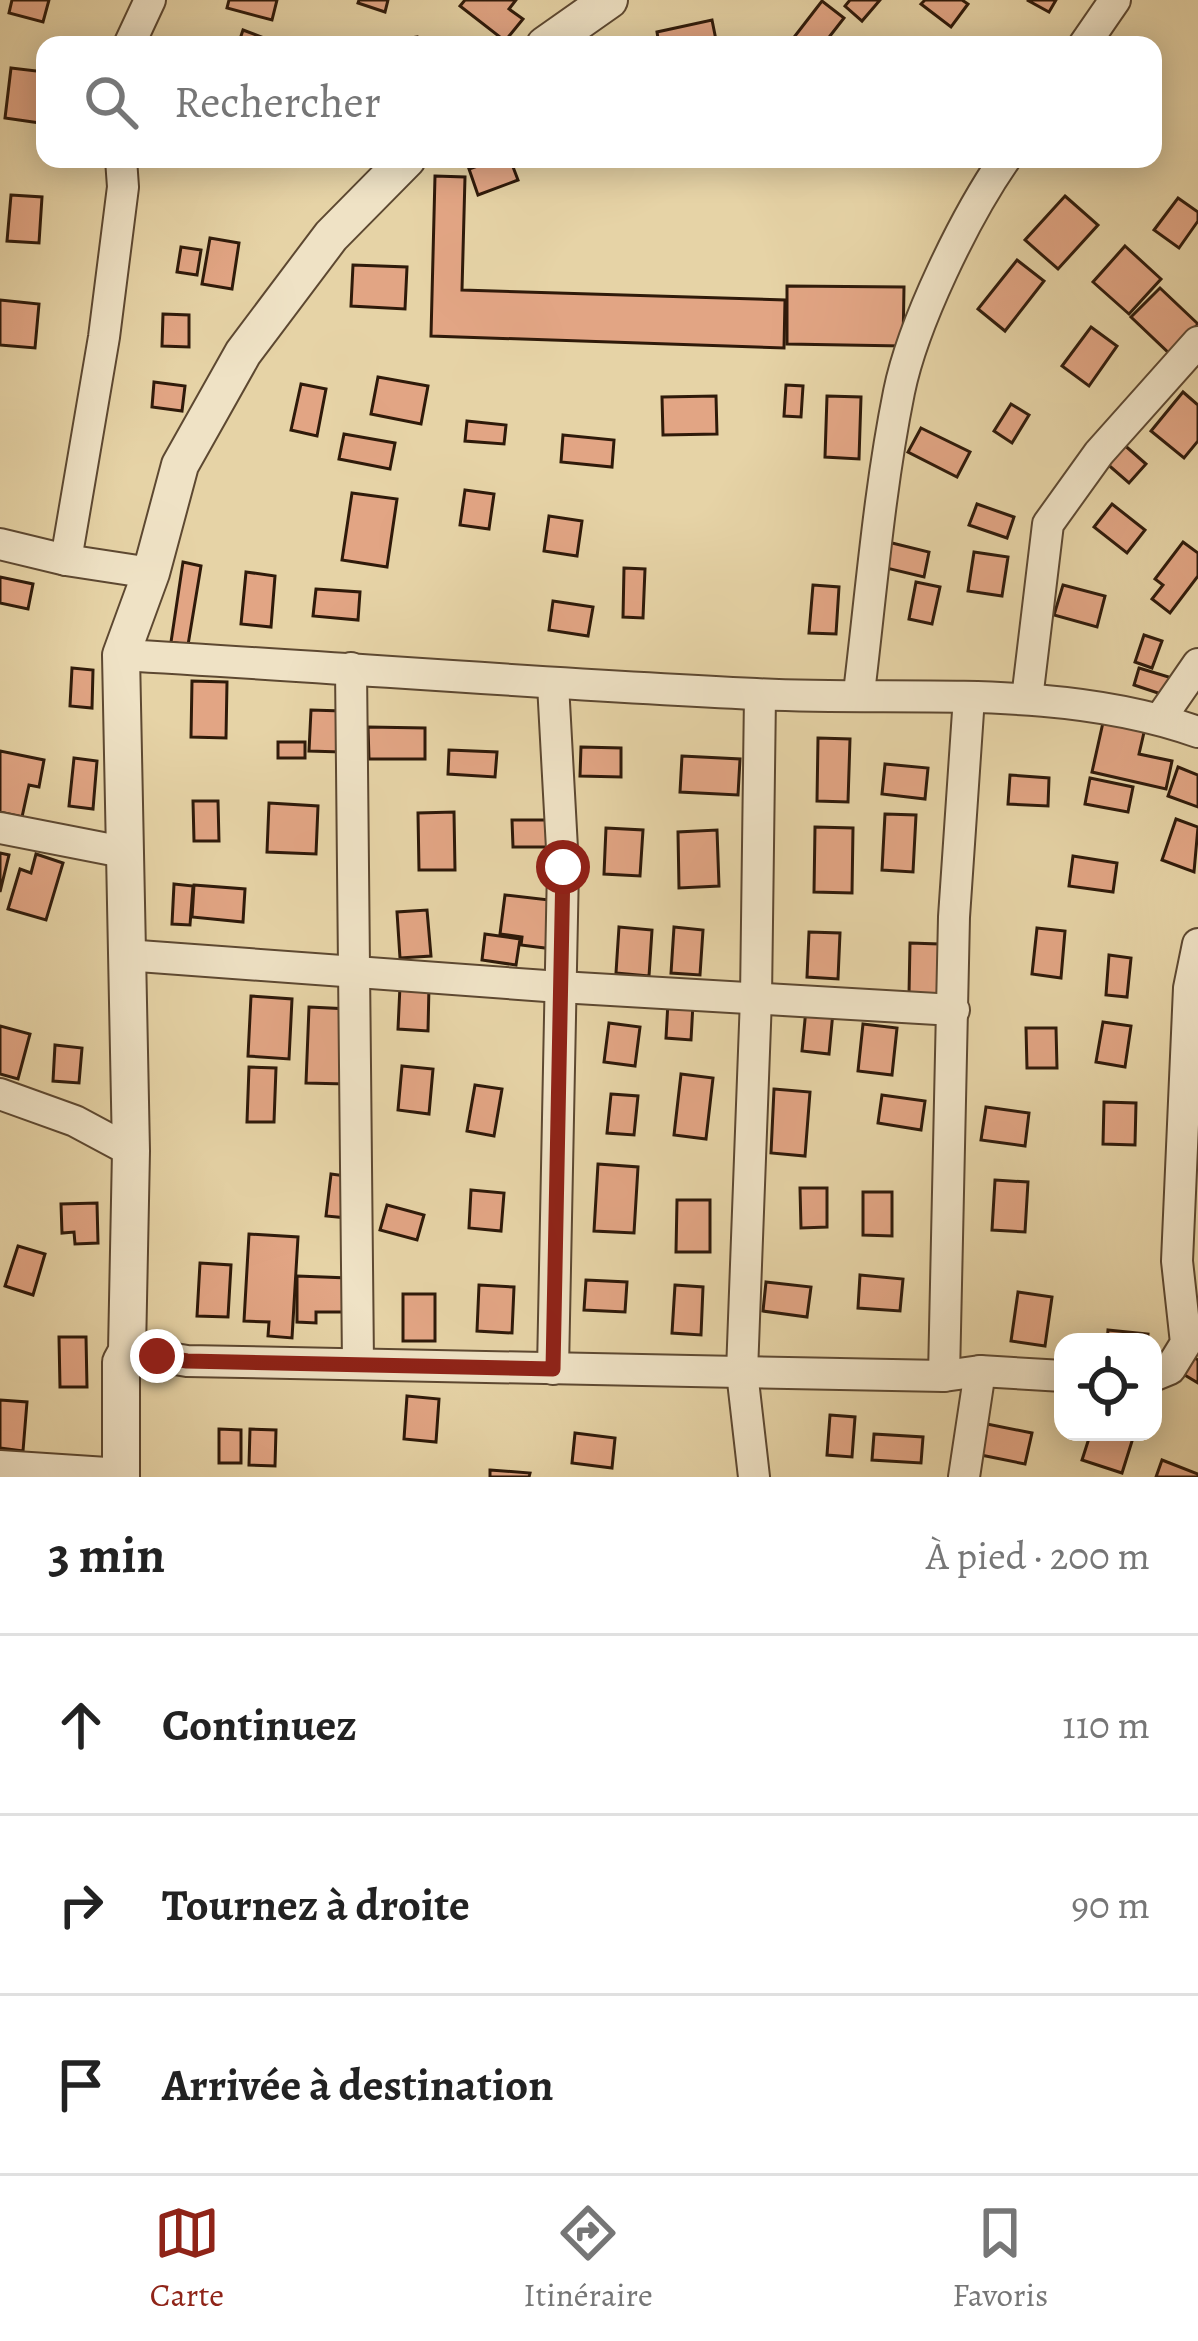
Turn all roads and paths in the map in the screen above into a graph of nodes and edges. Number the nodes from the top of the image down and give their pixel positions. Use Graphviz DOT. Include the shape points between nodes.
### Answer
graph roads {
  1 [pos="150,0"];
  2 [pos="609,0"];
  3 [pos="1115,0"];
  4 [pos="133,36"];
  5 [pos="558,36"];
  6 [pos="1090,36"];
  7 [pos="122,168"];
  8 [pos="398,168"];
  9 [pos="999,168"];
  10 [pos="1198,342"];
  11 [pos="0,544"];
  12 [pos="66,560"];
  13 [pos="151,573"];
  14 [pos="122,655"];
  15 [pos="1198,664"];
  16 [pos="351,668"];
  17 [pos="553,684"];
  18 [pos="859,694"];
  19 [pos="760,695"];
  20 [pos="969,697"];
  21 [pos="1027,699"];
  22 [pos="1160,718"];
  23 [pos="1198,732"];
  24 [pos="0,828"];
  25 [pos="123,852"];
  26 [pos="1198,944"];
  27 [pos="124,956"];
  28 [pos="356,971"];
  29 [pos="560,987"];
  30 [pos="756,998"];
  31 [pos="954,1010"];
  32 [pos="0,1094"];
  33 [pos="131,1151"];
  34 [pos="1188,1267"];
  35 [pos="127,1351"];
  36 [pos="358,1364"];
  37 [pos="553,1369"];
  38 [pos="980,1370"];
  39 [pos="742,1372"];
  40 [pos="1162,1372"];
  41 [pos="1054,1375"];
  42 [pos="944,1376"];
  43 [pos="0,1466"];
  44 [pos="122,1475"];
  45 [pos="754,1477"];
  46 [pos="964,1477"];
  1 -- 4 [label="street"];
  2 -- 5 [label="street"];
  3 -- 6 [label="street"];
  7 -- 12 [label="street" via="104,337"];
  8 -- 13 [label="street" via="331,236 243,353 180,465"];
  9 -- 18 [label="street" via="974,204 899,389"];
  10 -- 21 [label="street" via="1048,524"];
  11 -- 12 [label="street"];
  12 -- 13 [label="street"];
  13 -- 14 [label="street"];
  14 -- 16 [label="street"];
  14 -- 25 [label="street"];
  15 -- 22 [label="street"];
  16 -- 17 [label="street"];
  16 -- 28 [label="street"];
  17 -- 19 [label="street"];
  17 -- 29 [label="street"];
  18 -- 19 [label="street"];
  18 -- 20 [label="street"];
  19 -- 30 [label="street"];
  20 -- 21 [label="street"];
  20 -- 31 [label="street"];
  21 -- 22 [label="street"];
  22 -- 23 [label="street"];
  24 -- 25 [label="street"];
  25 -- 27 [label="street"];
  26 -- 34 [label="street" via="1189,988"];
  27 -- 28 [label="street"];
  27 -- 33 [label="street"];
  28 -- 29 [label="street"];
  28 -- 36 [label="street"];
  29 -- 30 [label="street"];
  29 -- 37 [label="street"];
  30 -- 31 [label="street"];
  30 -- 39 [label="street"];
  31 -- 42 [label="street"];
  32 -- 33 [label="street"];
  33 -- 35 [label="street"];
  34 -- 40 [label="street" via="1186,1343"];
  35 -- 36 [label="street" via="187,1361"];
  35 -- 44 [label="street"];
  36 -- 37 [label="street"];
  37 -- 39 [label="street"];
  38 -- 41 [label="street"];
  38 -- 42 [label="street"];
  38 -- 46 [label="street"];
  39 -- 42 [label="street"];
  39 -- 45 [label="street"];
  43 -- 44 [label="street"];
}
